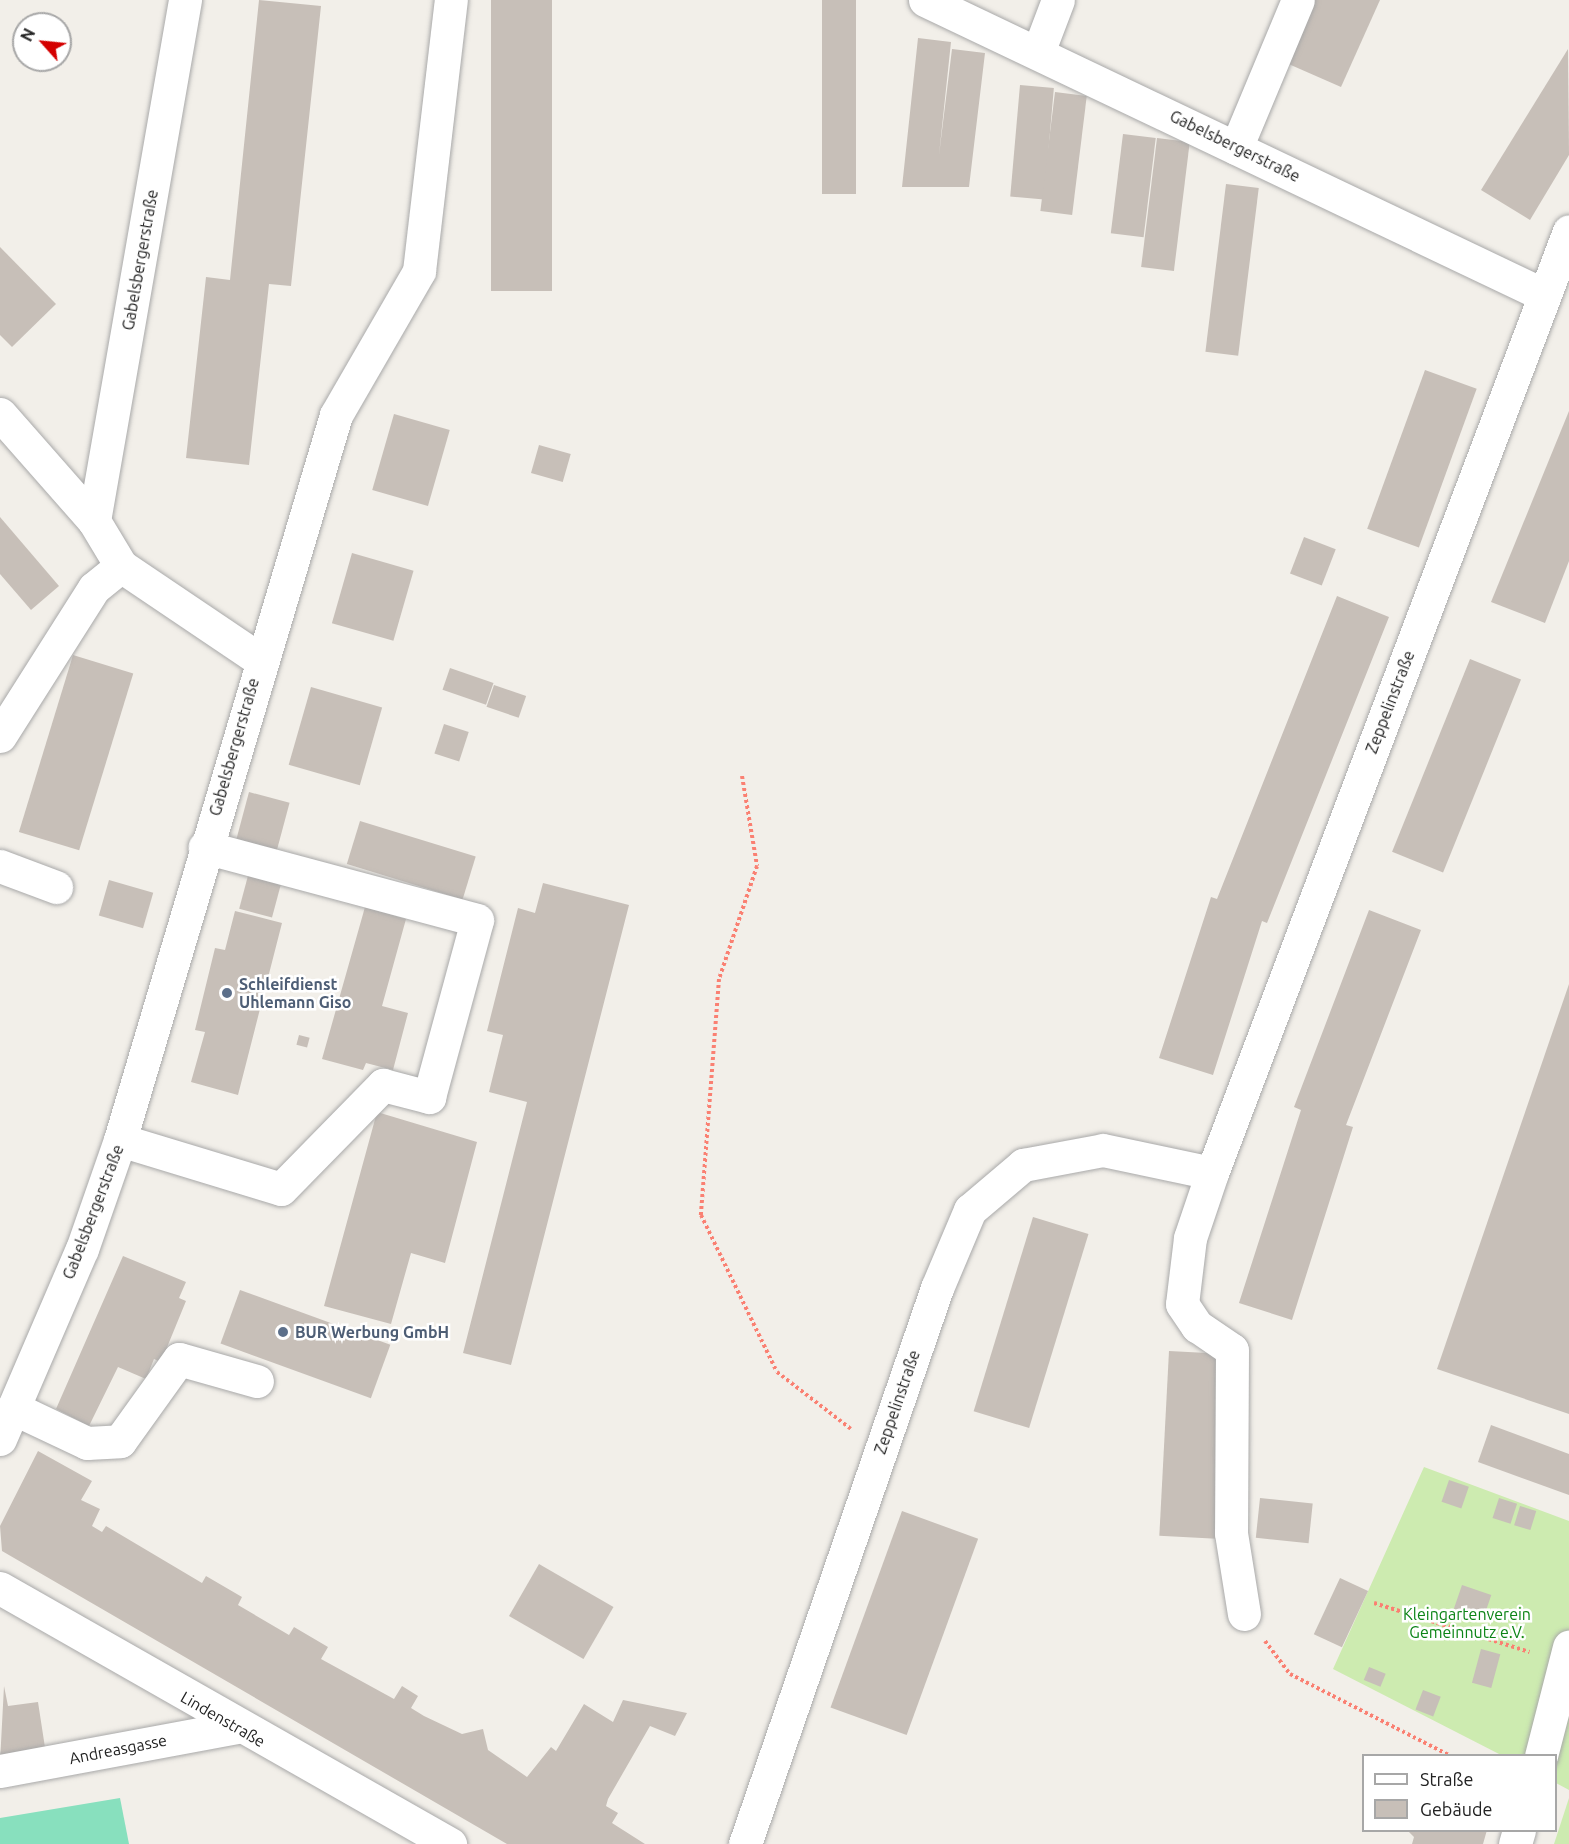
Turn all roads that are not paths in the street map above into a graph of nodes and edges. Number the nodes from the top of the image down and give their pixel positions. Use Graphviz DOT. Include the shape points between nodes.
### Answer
graph roads {
  1 [pos="185,0"];
  2 [pos="452,0"];
  3 [pos="925,0"];
  4 [pos="1058,0"];
  5 [pos="1298,0"];
  6 [pos="1039,50"];
  7 [pos="1236,148"];
  8 [pos="1569,231"];
  9 [pos="1544,295"];
  10 [pos="0,414"];
  11 [pos="94,521"];
  12 [pos="121,566"];
  13 [pos="259,659"];
  14 [pos="0,736"];
  15 [pos="205,848"];
  16 [pos="0,866"];
  17 [pos="56,887"];
  18 [pos="120,1140"];
  19 [pos="1212,1173"];
  20 [pos="257,1381"];
  21 [pos="10,1399"];
  22 [pos="0,1439"];
  23 [pos="0,1588"];
  24 [pos="1244,1614"];
  25 [pos="1567,1656"];
  26 [pos="237,1727"];
  27 [pos="1541,1754"];
  28 [pos="0,1771"];
  29 [pos="450,1844"];
  30 [pos="745,1844"];
  1 -- 11 [label="street, Gabelsbergerstraße"];
  2 -- 13 [label="street" via="419,271 336,415"];
  3 -- 6 [label="street, Gabelsbergerstraße"];
  4 -- 6 [label="street"];
  5 -- 7 [label="street"];
  6 -- 7 [label="street, Gabelsbergerstraße"];
  7 -- 9 [label="street, Gabelsbergerstraße"];
  8 -- 9 [label="street, Zeppelinstraße"];
  9 -- 19 [label="street, Zeppelinstraße"];
  10 -- 11 [label="street"];
  11 -- 12 [label="street, Gabelsbergerstraße"];
  12 -- 13 [label="street, Gabelsbergerstraße"];
  12 -- 14 [label="street" via="94,588"];
  13 -- 15 [label="street, Gabelsbergerstraße"];
  15 -- 18 [label="street, Gabelsbergerstraße"];
  15 -- 18 [label="street" via="477,920 429,1097 383,1084 281,1189"];
  16 -- 17 [label="street"];
  18 -- 21 [label="street, Gabelsbergerstraße"];
  19 -- 24 [label="street, Zeppelinstraße" via="1190,1238 1182,1304 1197,1326 1232,1350 1231,1533"];
  19 -- 30 [label="street, Zeppelinstraße" via="1103,1150 1023,1165 970,1210 880,1451"];
  20 -- 21 [label="street" via="179,1359 120,1441 87,1443"];
  21 -- 22 [label="street, Gabelsbergerstraße"];
  23 -- 26 [label="street, Lindenstraße"];
  25 -- 27 [label="street"];
  26 -- 28 [label="street, Andreasgasse"];
  26 -- 29 [label="street, Lindenstraße"];
}
